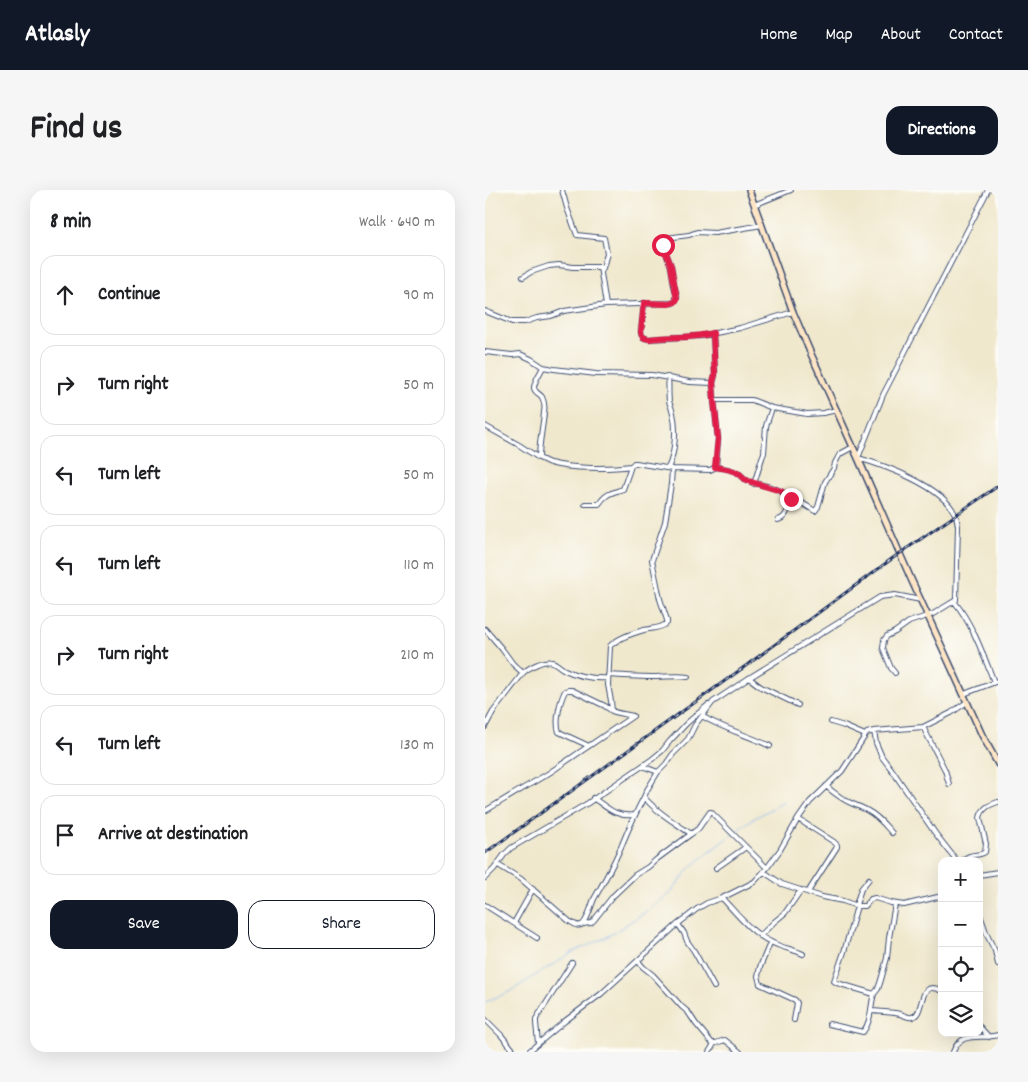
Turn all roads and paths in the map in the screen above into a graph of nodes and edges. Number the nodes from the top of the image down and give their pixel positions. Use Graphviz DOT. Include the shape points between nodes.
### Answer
graph roads {
  1 [pos="563,190"];
  2 [pos="749,190"];
  3 [pos="791,190"];
  4 [pos="988,190"];
  5 [pos="754,205"];
  6 [pos="763,225"];
  7 [pos="603,268"];
  8 [pos="523,277"];
  9 [pos="644,303"];
  10 [pos="606,305"];
  11 [pos="485,311"];
  12 [pos="793,312"];
  13 [pos="713,333"];
  14 [pos="485,352"];
  15 [pos="543,367"];
  16 [pos="668,377"];
  17 [pos="713,382"];
  18 [pos="714,400"];
  19 [pos="772,408"];
  20 [pos="837,410"];
  21 [pos="485,426"];
  22 [pos="853,447"];
  23 [pos="539,458"];
  24 [pos="858,458"];
  25 [pos="631,466"];
  26 [pos="715,467"];
  27 [pos="670,469"];
  28 [pos="755,484"];
  29 [pos="791,502"];
  30 [pos="585,504"];
  31 [pos="778,520"];
  32 [pos="921,600"];
  33 [pos="954,601"];
  34 [pos="929,616"];
  35 [pos="485,629"];
  36 [pos="523,673"];
  37 [pos="895,673"];
  38 [pos="608,677"];
  39 [pos="688,677"];
  40 [pos="749,678"];
  41 [pos="996,682"];
  42 [pos="964,694"];
  43 [pos="713,702"];
  44 [pos="967,702"];
  45 [pos="798,705"];
  46 [pos="612,711"];
  47 [pos="702,716"];
  48 [pos="831,722"];
  49 [pos="485,727"];
  50 [pos="923,727"];
  51 [pos="874,731"];
  52 [pos="865,735"];
  53 [pos="589,746"];
  54 [pos="770,746"];
  55 [pos="998,764"];
  56 [pos="642,766"];
  57 [pos="658,772"];
  58 [pos="949,784"];
  59 [pos="826,786"];
  60 [pos="645,797"];
  61 [pos="593,798"];
  62 [pos="998,802"];
  63 [pos="485,811"];
  64 [pos="634,815"];
  65 [pos="798,819"];
  66 [pos="892,833"];
  67 [pos="691,834"];
  68 [pos="746,847"];
  69 [pos="954,857"];
  70 [pos="965,857"];
  71 [pos="498,865"];
  72 [pos="716,868"];
  73 [pos="765,870"];
  74 [pos="998,872"];
  75 [pos="983,874"];
  76 [pos="485,878"];
  77 [pos="869,879"];
  78 [pos="533,889"];
  79 [pos="801,890"];
  80 [pos="808,892"];
  81 [pos="938,897"];
  82 [pos="722,898"];
  83 [pos="895,904"];
  84 [pos="485,906"];
  85 [pos="856,906"];
  86 [pos="514,923"];
  87 [pos="583,924"];
  88 [pos="678,924"];
  89 [pos="983,924"];
  90 [pos="760,936"];
  91 [pos="537,938"];
  92 [pos="770,942"];
  93 [pos="803,954"];
  94 [pos="638,961"];
  95 [pos="572,963"];
  96 [pos="998,964"];
  97 [pos="714,987"];
  98 [pos="938,988"];
  99 [pos="874,994"];
  100 [pos="872,1011"];
  101 [pos="485,1019"];
  102 [pos="794,1020"];
  103 [pos="829,1024"];
  104 [pos="983,1030"];
  105 [pos="998,1035"];
  106 [pos="989,1037"];
  107 [pos="538,1043"];
  108 [pos="714,1044"];
  109 [pos="515,1052"];
  110 [pos="528,1052"];
  111 [pos="709,1052"];
  112 [pos="739,1052"];
  113 [pos="953,1052"];
  1 -- 7 [label="street" via="577,235 604,238 607,253"];
  2 -- 5 [label="main road"];
  3 -- 5 [label="street"];
  4 -- 24 [label="street" via="883,394"];
  5 -- 6 [label="main road"];
  6 -- 9 [label="street" via="666,238 663,245 677,299 669,304"];
  6 -- 12 [label="main road"];
  8 -- 10 [label="street" via="549,266 600,267"];
  9 -- 10 [label="street"];
  9 -- 13 [label="street" via="641,332 644,338"];
  10 -- 11 [label="street" via="564,311 525,322 512,322"];
  12 -- 13 [label="street"];
  12 -- 20 [label="main road"];
  13 -- 17 [label="street"];
  14 -- 15 [label="street" via="519,354"];
  15 -- 16 [label="street" via="596,374"];
  15 -- 23 [label="street" via="534,389 542,397 545,411"];
  16 -- 17 [label="street" via="690,382"];
  16 -- 27 [label="street" via="675,434"];
  17 -- 18 [label="street"];
  18 -- 19 [label="street" via="752,400"];
  18 -- 26 [label="street" via="718,439"];
  19 -- 20 [label="street" via="807,414"];
  19 -- 28 [label="street"];
  20 -- 22 [label="main road"];
  21 -- 23 [label="street"];
  22 -- 24 [label="main road"];
  22 -- 29 [label="street" via="840,454 815,511 800,502"];
  23 -- 25 [label="street" via="570,466"];
  24 -- 32 [label="main road"];
  24 -- 33 [label="street" via="885,466 925,486 952,509 958,526 957,595"];
  25 -- 27 [label="street" via="636,463"];
  25 -- 30 [label="street" via="623,489 610,493 599,504"];
  26 -- 27 [label="street" via="711,470"];
  26 -- 28 [label="street" via="727,468"];
  27 -- 38 [label="street" via="665,522 652,560 667,623 613,643 610,646"];
  28 -- 29 [label="street" via="781,491"];
  29 -- 31 [label="street" via="785,515"];
  32 -- 34 [label="main road"];
  32 -- 40 [label="street" via="895,595 880,597"];
  33 -- 34 [label="street"];
  33 -- 41 [label="street" via="972,629"];
  34 -- 37 [label="street" via="909,622 886,637 883,648"];
  34 -- 42 [label="main road"];
  35 -- 36 [label="street"];
  36 -- 38 [label="street" via="549,661 581,677"];
  36 -- 49 [label="street"];
  38 -- 39 [label="street"];
  38 -- 46 [label="street"];
  40 -- 43 [label="street"];
  40 -- 45 [label="street"];
  41 -- 42 [label="street"];
  42 -- 44 [label="main road"];
  43 -- 47 [label="street"];
  43 -- 56 [label="street"];
  44 -- 50 [label="street"];
  44 -- 55 [label="main road"];
  46 -- 53 [label="street" via="633,716"];
  46 -- 53 [label="street" via="572,690 565,691 557,719 559,732"];
  47 -- 54 [label="street"];
  47 -- 57 [label="street" via="688,739"];
  48 -- 52 [label="street"];
  50 -- 51 [label="street"];
  50 -- 58 [label="street"];
  51 -- 52 [label="street"];
  51 -- 69 [label="street" via="882,757"];
  52 -- 59 [label="street" via="842,771"];
  53 -- 63 [label="street"];
  56 -- 57 [label="street"];
  56 -- 61 [label="street"];
  57 -- 60 [label="street"];
  59 -- 65 [label="street"];
  59 -- 66 [label="street" via="874,815"];
  60 -- 64 [label="street"];
  60 -- 67 [label="street" via="656,810"];
  61 -- 64 [label="street" via="614,813"];
  61 -- 71 [label="street" via="511,848"];
  62 -- 70 [label="street" via="986,807 981,814 985,852"];
  64 -- 87 [label="street"];
  65 -- 73 [label="street"];
  65 -- 80 [label="street" via="837,845"];
  67 -- 68 [label="street" via="711,812"];
  67 -- 87 [label="street" via="635,875 591,923"];
  68 -- 72 [label="street"];
  68 -- 73 [label="street"];
  71 -- 76 [label="street"];
  71 -- 78 [label="street"];
  73 -- 79 [label="street" via="782,884"];
  73 -- 82 [label="street" via="754,882"];
  74 -- 75 [label="street"];
  77 -- 85 [label="street"];
  78 -- 86 [label="street"];
  78 -- 87 [label="street" via="569,921 578,926"];
  79 -- 80 [label="street"];
  79 -- 90 [label="street" via="785,913"];
  80 -- 85 [label="street"];
  81 -- 83 [label="street"];
  82 -- 88 [label="street" via="707,903"];
  82 -- 90 [label="street"];
  83 -- 85 [label="street" via="875,898 865,906"];
  83 -- 99 [label="street" via="887,958"];
  84 -- 86 [label="street"];
  85 -- 99 [label="street" via="834,981"];
  86 -- 91 [label="street"];
  88 -- 94 [label="street"];
  88 -- 97 [label="street"];
  89 -- 96 [label="street"];
  90 -- 92 [label="street"];
  92 -- 93 [label="street"];
  92 -- 102 [label="street" via="760,967 760,984 797,1002"];
  94 -- 107 [label="street"];
  94 -- 108 [label="street" via="687,1010"];
  95 -- 107 [label="street" via="536,1019"];
  98 -- 100 [label="street" via="932,987 924,993 912,1018"];
  99 -- 100 [label="street"];
  100 -- 103 [label="street" via="863,1032"];
  101 -- 109 [label="street"];
  104 -- 106 [label="street"];
  105 -- 106 [label="street"];
  106 -- 113 [label="street" via="961,1040"];
  107 -- 110 [label="street"];
  108 -- 111 [label="street"];
  108 -- 112 [label="street" via="725,1040"];
}
